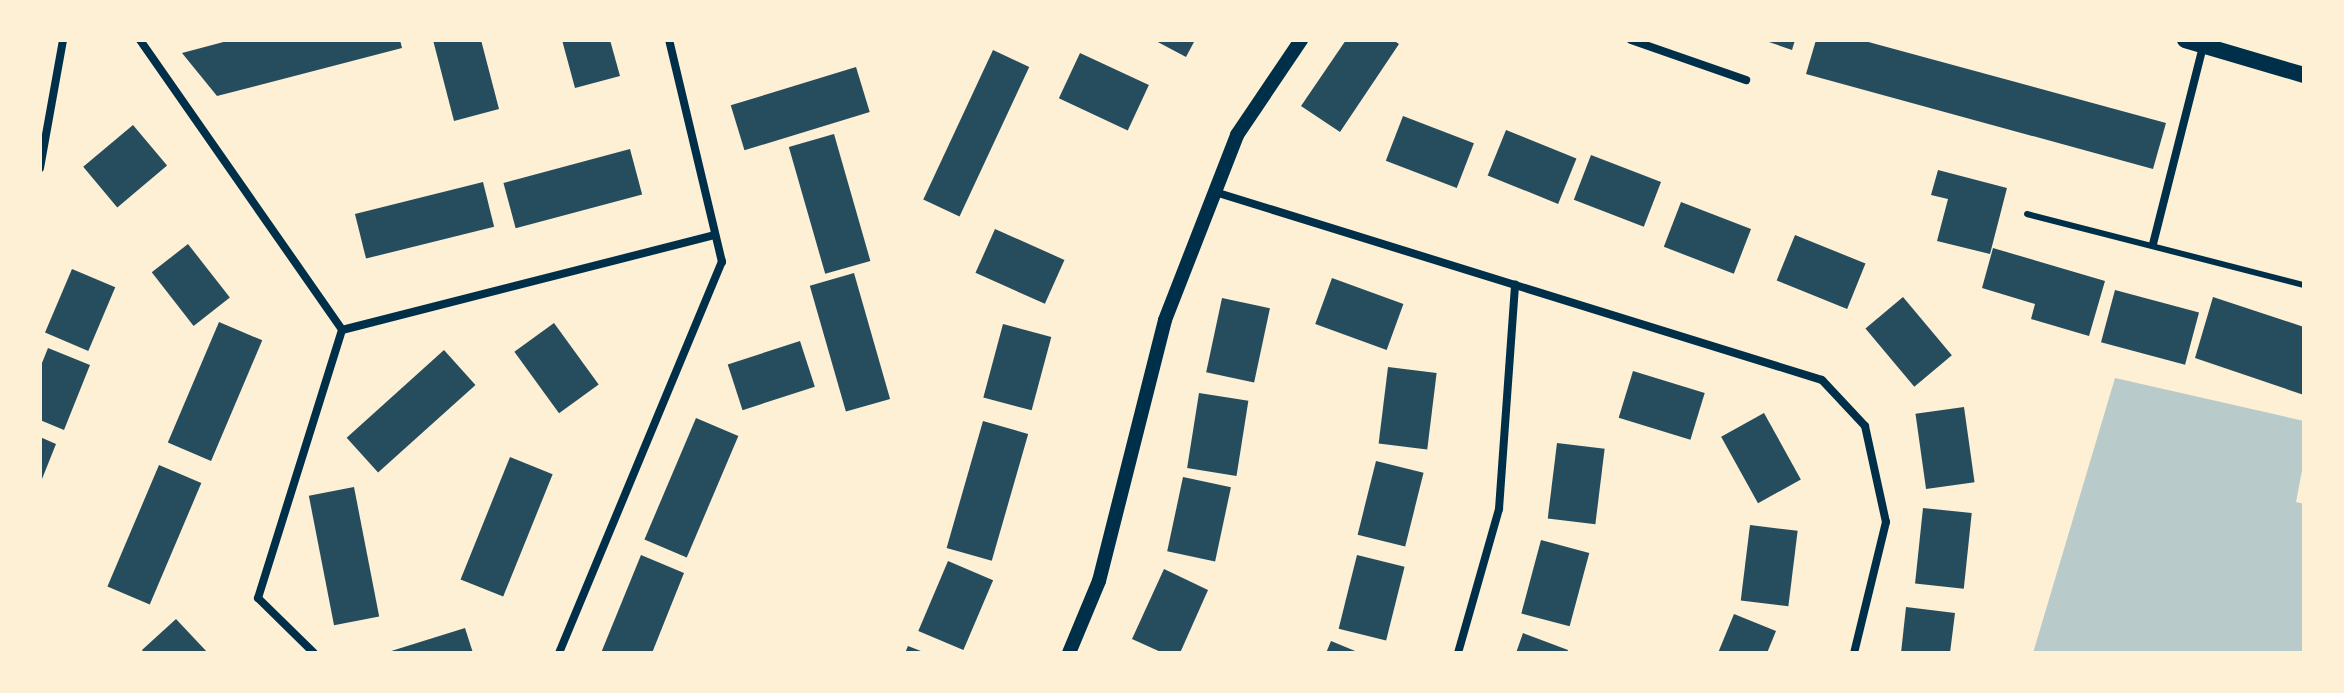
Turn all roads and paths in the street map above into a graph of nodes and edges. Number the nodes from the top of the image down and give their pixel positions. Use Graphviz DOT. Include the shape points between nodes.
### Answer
graph roads {
  1 [pos="63,40"];
  2 [pos="140,40"];
  3 [pos="669,40"];
  4 [pos="1301,40"];
  5 [pos="1631,40"];
  6 [pos="2185,40"];
  7 [pos="2204,45"];
  8 [pos="2304,75"];
  9 [pos="1746,80"];
  10 [pos="40,168"];
  11 [pos="1215,192"];
  12 [pos="2027,214"];
  13 [pos="715,235"];
  14 [pos="2153,244"];
  15 [pos="1515,285"];
  16 [pos="2304,285"];
  17 [pos="342,330"];
  18 [pos="314,653"];
  19 [pos="559,653"];
  20 [pos="1069,653"];
  21 [pos="1458,653"];
  22 [pos="1854,653"];
  1 -- 10 [label="street"];
  2 -- 17 [label="street"];
  3 -- 13 [label="street"];
  4 -- 11 [label="street" via="1237,135"];
  5 -- 9 [label="street"];
  6 -- 7 [label="main road"];
  7 -- 8 [label="main road"];
  7 -- 14 [label="street"];
  11 -- 15 [label="street"];
  11 -- 20 [label="street" via="1165,320 1099,581"];
  12 -- 14 [label="lane"];
  13 -- 17 [label="street"];
  13 -- 19 [label="street" via="722,262"];
  14 -- 16 [label="lane"];
  15 -- 21 [label="street" via="1499,509"];
  15 -- 22 [label="street" via="1822,380 1865,426 1886,522"];
  17 -- 18 [label="street" via="258,598"];
}
